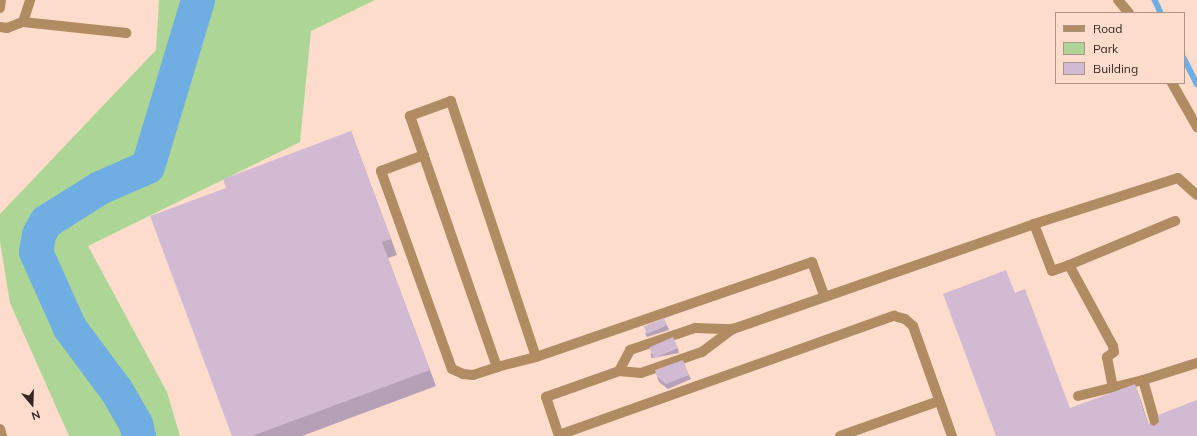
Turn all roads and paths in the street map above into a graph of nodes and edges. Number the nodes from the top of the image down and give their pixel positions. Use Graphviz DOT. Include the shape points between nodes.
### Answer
graph roads {
  1 [pos="1,0"];
  2 [pos="30,0"];
  3 [pos="1118,0"];
  4 [pos="0,8"];
  5 [pos="1128,12"];
  6 [pos="23,22"];
  7 [pos="0,27"];
  8 [pos="126,33"];
  9 [pos="1173,84"];
  10 [pos="1197,127"];
  11 [pos="424,155"];
  12 [pos="1197,195"];
  13 [pos="1175,221"];
  14 [pos="1034,224"];
  15 [pos="1069,265"];
  16 [pos="825,297"];
  17 [pos="733,329"];
  18 [pos="536,357"];
  19 [pos="1197,363"];
  20 [pos="497,367"];
  21 [pos="619,371"];
  22 [pos="1143,380"];
  23 [pos="1113,387"];
  24 [pos="1078,396"];
  25 [pos="939,401"];
  26 [pos="0,429"];
  27 [pos="2,436"];
  28 [pos="559,436"];
  29 [pos="840,436"];
  30 [pos="952,436"];
  31 [pos="1159,436"];
  1 -- 4 [label="street"];
  2 -- 6 [label="street"];
  3 -- 5 [label="street"];
  6 -- 7 [label="street" via="7,28"];
  6 -- 8 [label="street"];
  9 -- 10 [label="street"];
  11 -- 18 [label="street" via="410,116 450,101"];
  11 -- 20 [label="street"];
  11 -- 20 [label="street" via="381,171 452,369 473,375"];
  12 -- 14 [label="street" via="1178,178"];
  13 -- 15 [label="street"];
  14 -- 15 [label="street" via="1052,271"];
  14 -- 16 [label="street"];
  15 -- 23 [label="street" via="1113,346 1114,352 1107,357"];
  16 -- 17 [label="street"];
  16 -- 18 [label="street" via="812,262"];
  17 -- 21 [label="street" via="702,352 641,373"];
  17 -- 21 [label="street" via="695,328 630,350"];
  18 -- 20 [label="street"];
  19 -- 22 [label="street"];
  21 -- 28 [label="street" via="546,397"];
  22 -- 23 [label="street"];
  22 -- 31 [label="street"];
  23 -- 24 [label="street"];
  25 -- 28 [label="street" via="913,326 905,319 894,316"];
  25 -- 29 [label="street"];
  25 -- 30 [label="street"];
  26 -- 27 [label="street"];
}
